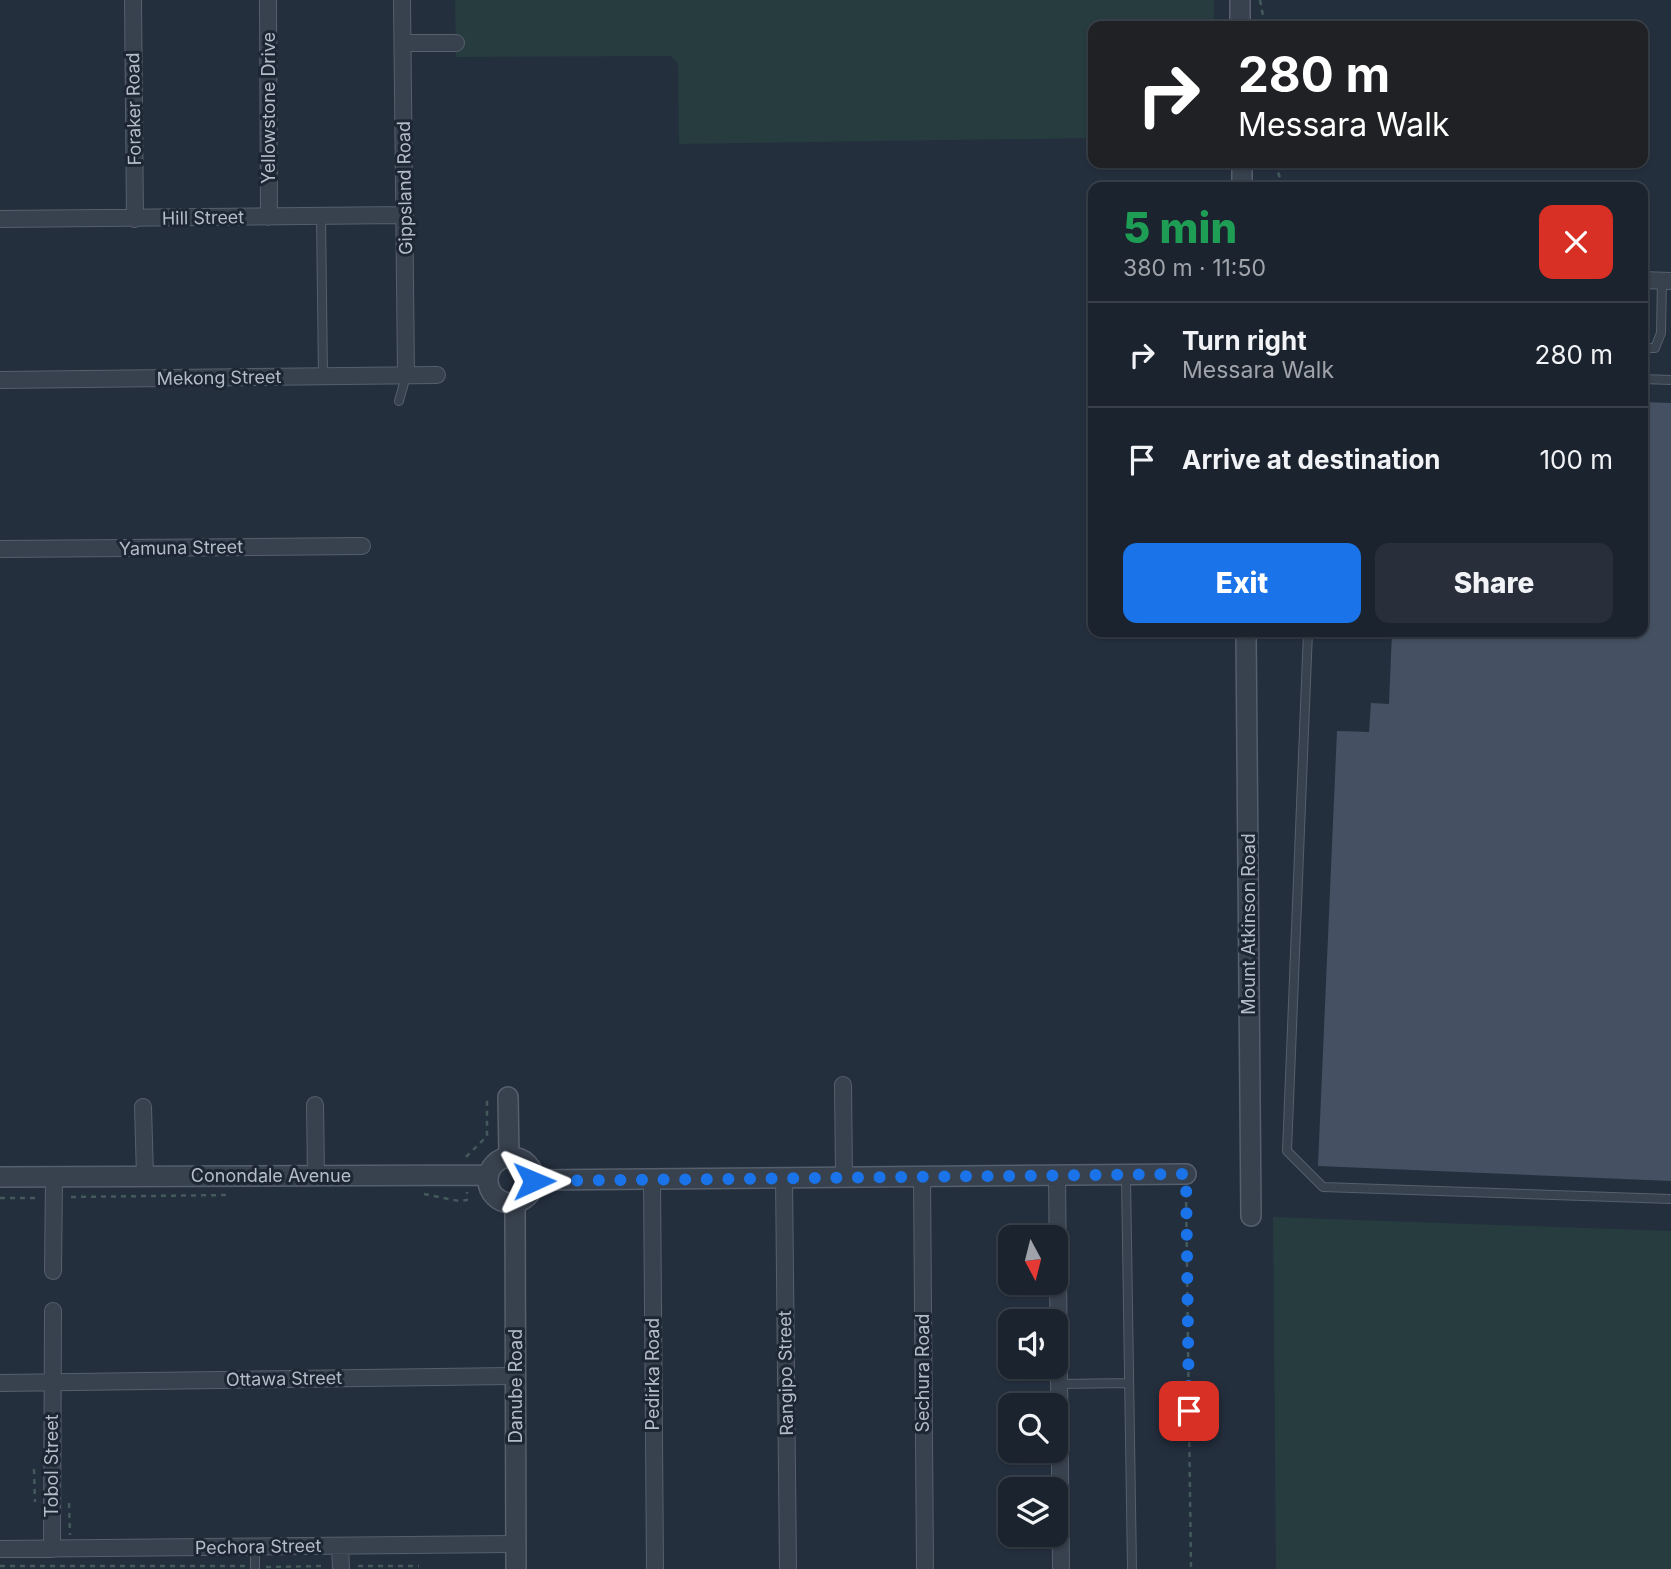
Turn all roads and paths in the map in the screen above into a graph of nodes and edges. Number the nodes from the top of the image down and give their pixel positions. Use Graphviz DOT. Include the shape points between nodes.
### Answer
graph roads {
  1 [pos="134,0"];
  2 [pos="268,0"];
  3 [pos="402,0"];
  4 [pos="1240,0"];
  5 [pos="1260,0"];
  6 [pos="1240,21"];
  7 [pos="1264,21"];
  8 [pos="403,43"];
  9 [pos="456,43"];
  10 [pos="405,215"];
  11 [pos="321,216"];
  12 [pos="269,217"];
  13 [pos="0,219"];
  14 [pos="135,219"];
  15 [pos="1648,280"];
  16 [pos="1667,281"];
  17 [pos="1648,348"];
  18 [pos="406,376"];
  19 [pos="438,376"];
  20 [pos="323,377"];
  21 [pos="1648,379"];
  22 [pos="0,380"];
  23 [pos="1671,380"];
  24 [pos="399,401"];
  25 [pos="362,546"];
  26 [pos="0,550"];
  27 [pos="1246,637"];
  28 [pos="1308,637"];
  29 [pos="843,1085"];
  30 [pos="487,1096"];
  31 [pos="508,1097"];
  32 [pos="315,1105"];
  33 [pos="143,1107"];
  34 [pos="466,1155"];
  35 [pos="509,1156"];
  36 [pos="1186,1174"];
  37 [pos="488,1175"];
  38 [pos="1057,1175"];
  39 [pos="1126,1175"];
  40 [pos="145,1176"];
  41 [pos="316,1176"];
  42 [pos="922,1176"];
  43 [pos="0,1177"];
  44 [pos="54,1177"];
  45 [pos="784,1177"];
  46 [pos="844,1177"];
  47 [pos="652,1179"];
  48 [pos="534,1181"];
  49 [pos="419,1193"];
  50 [pos="229,1195"];
  51 [pos="54,1197"];
  52 [pos="0,1198"];
  53 [pos="1671,1199"];
  54 [pos="467,1200"];
  55 [pos="515,1202"];
  56 [pos="1251,1216"];
  57 [pos="53,1271"];
  58 [pos="52,1311"];
  59 [pos="515,1376"];
  60 [pos="0,1382"];
  61 [pos="52,1382"];
  62 [pos="1129,1383"];
  63 [pos="1059,1384"];
  64 [pos="516,1544"];
  65 [pos="340,1546"];
  66 [pos="255,1547"];
  67 [pos="0,1549"];
  68 [pos="52,1549"];
  69 [pos="0,1566"];
  70 [pos="419,1566"];
  71 [pos="255,1567"];
  72 [pos="341,1567"];
  73 [pos="322,1568"];
  74 [pos="516,1569"];
  75 [pos="655,1569"];
  76 [pos="788,1569"];
  77 [pos="925,1569"];
  78 [pos="1061,1569"];
  79 [pos="1132,1569"];
  80 [pos="1191,1569"];
  1 -- 14 [label="street, Foraker Road"];
  2 -- 12 [label="street, Yellowstone Drive"];
  3 -- 8 [label="street, Gippsland Road"];
  4 -- 6 [label="street"];
  5 -- 7 [label="path"];
  8 -- 9 [label="street"];
  8 -- 10 [label="street, Gippsland Road"];
  10 -- 11 [label="street, Hill Street"];
  10 -- 18 [label="street, Gippsland Road"];
  11 -- 12 [label="street, Hill Street"];
  11 -- 20 [label="lane"];
  12 -- 14 [label="street, Hill Street"];
  13 -- 14 [label="street, Hill Street"];
  15 -- 16 [label="street"];
  16 -- 17 [label="lane" via="1661,333 1655,348"];
  18 -- 19 [label="street, Mekong Street"];
  18 -- 20 [label="street, Mekong Street"];
  18 -- 24 [label="lane"];
  20 -- 22 [label="street, Mekong Street"];
  21 -- 23 [label="lane"];
  25 -- 26 [label="street, Yamuna Street"];
  27 -- 56 [label="street, Mount Atkinson Road"];
  28 -- 53 [label="lane" via="1287,1151 1323,1187"];
  29 -- 46 [label="street"];
  30 -- 34 [label="path" via="487,1136"];
  31 -- 35 [label="street"];
  32 -- 41 [label="street"];
  33 -- 40 [label="street"];
  35 -- 37 [label="street" via="495,1162"];
  35 -- 48 [label="street" via="529,1166"];
  36 -- 39 [label="street"];
  36 -- 80 [label="path"];
  37 -- 41 [label="street, Conondale Avenue"];
  37 -- 55 [label="street" via="494,1196"];
  38 -- 39 [label="street"];
  38 -- 42 [label="street"];
  38 -- 63 [label="street"];
  39 -- 62 [label="lane"];
  40 -- 41 [label="street, Conondale Avenue"];
  40 -- 44 [label="street, Conondale Avenue"];
  42 -- 46 [label="street"];
  42 -- 77 [label="street, Sechura Road"];
  43 -- 44 [label="street, Conondale Avenue"];
  44 -- 51 [label="street"];
  45 -- 46 [label="street"];
  45 -- 47 [label="street"];
  45 -- 76 [label="street, Rangipo Street"];
  47 -- 48 [label="street"];
  47 -- 75 [label="street, Pedirka Road"];
  48 -- 55 [label="street" via="528,1195"];
  49 -- 54 [label="path"];
  50 -- 51 [label="path"];
  51 -- 52 [label="path"];
  51 -- 57 [label="street"];
  55 -- 59 [label="street, Danube Road"];
  58 -- 61 [label="street"];
  59 -- 61 [label="street, Ottawa Street"];
  59 -- 64 [label="street, Danube Road"];
  60 -- 61 [label="street, Ottawa Street"];
  61 -- 68 [label="street, Tobol Street"];
  62 -- 63 [label="lane"];
  62 -- 79 [label="lane"];
  63 -- 78 [label="street"];
  64 -- 65 [label="street, Pechora Street"];
  64 -- 74 [label="street, Danube Road"];
  65 -- 66 [label="street, Pechora Street"];
  65 -- 72 [label="street"];
  66 -- 68 [label="street, Pechora Street"];
  66 -- 71 [label="lane"];
  67 -- 68 [label="street, Pechora Street"];
  69 -- 71 [label="path"];
  70 -- 72 [label="path"];
  71 -- 73 [label="path"];
  72 -- 73 [label="path"];
}
